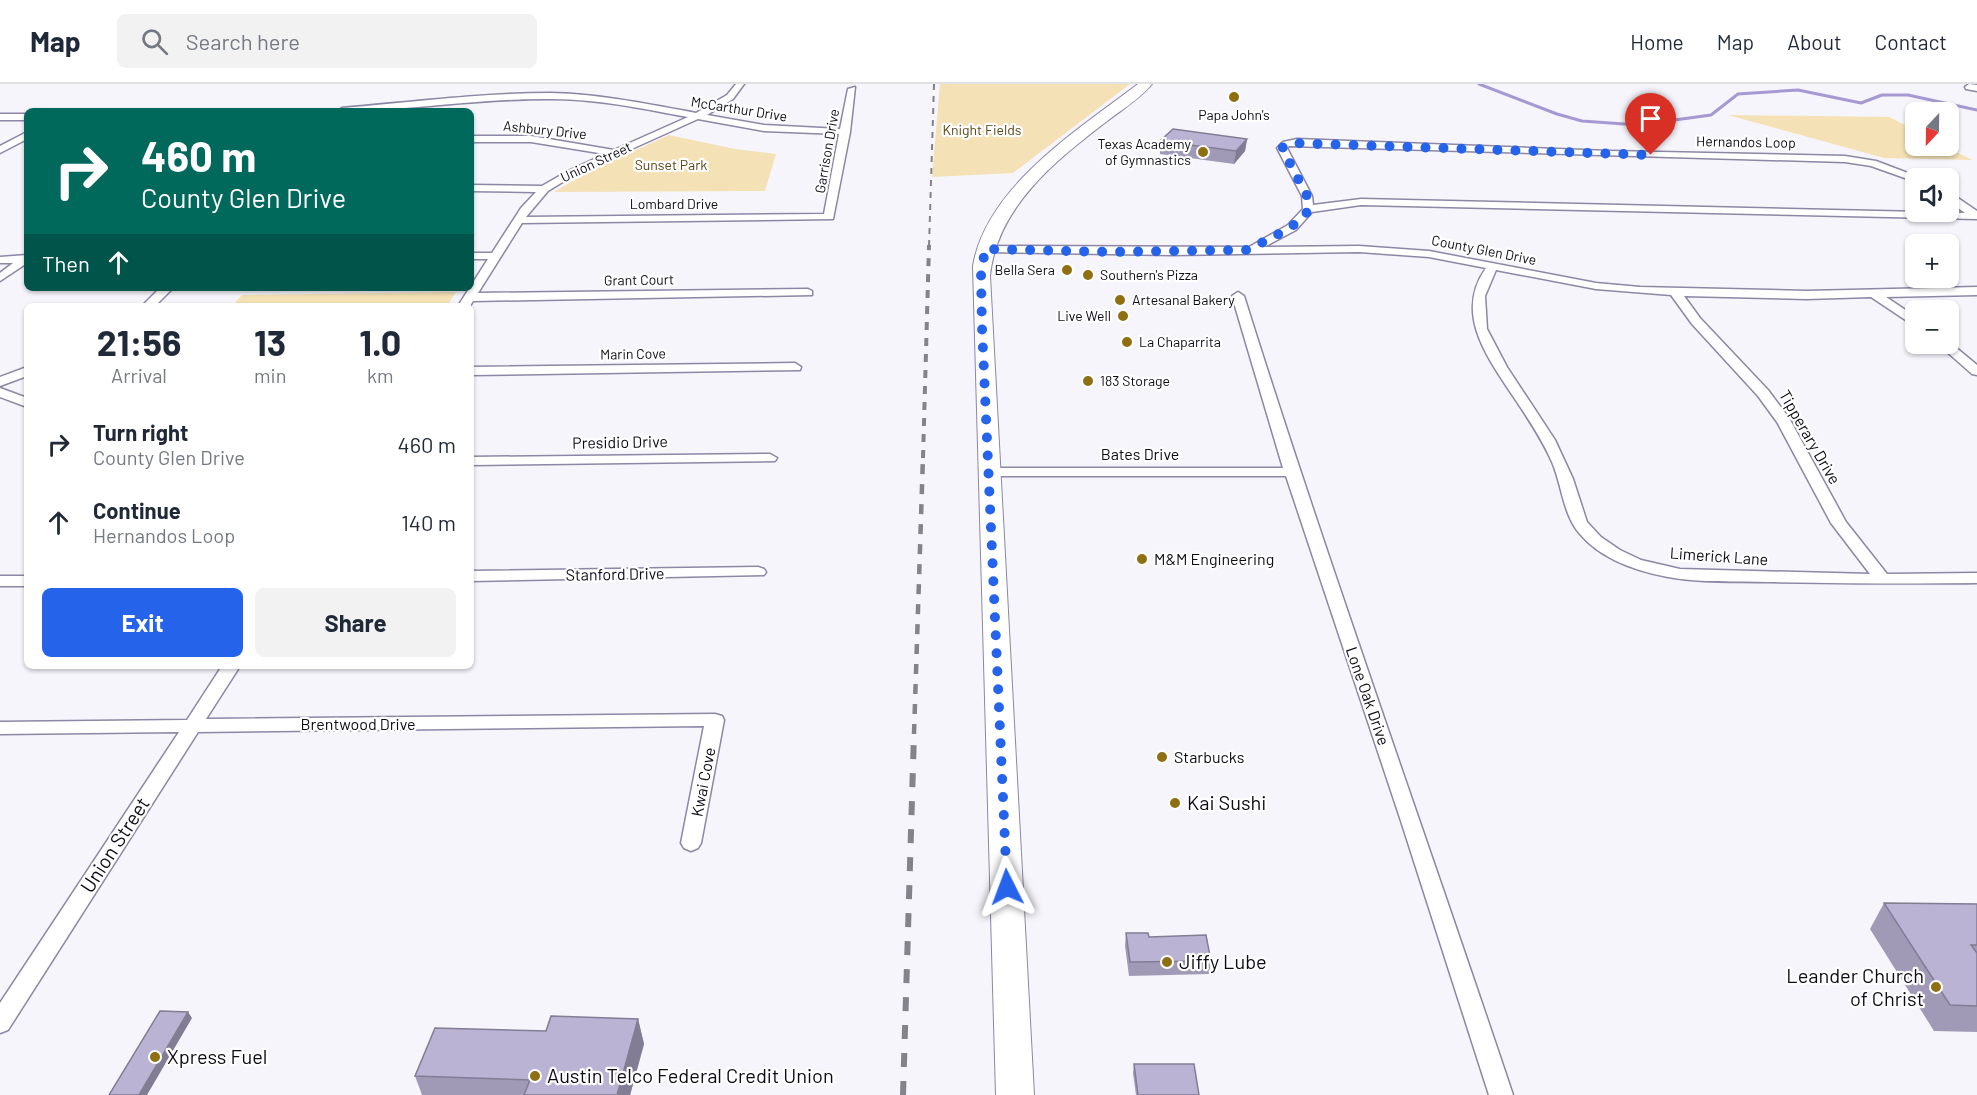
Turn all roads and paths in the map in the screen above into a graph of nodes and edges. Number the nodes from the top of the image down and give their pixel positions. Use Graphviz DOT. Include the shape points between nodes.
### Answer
graph roads {
  1 [pos="740,84"];
  2 [pos="1146,84"];
  3 [pos="852,89"];
  4 [pos="377,108"];
  5 [pos="697,116"];
  6 [pos="0,117"];
  7 [pos="24,117"];
  8 [pos="845,132"];
  9 [pos="24,137"];
  10 [pos="474,139"];
  11 [pos="0,150"];
  12 [pos="616,153"];
  13 [pos="1905,175"];
  14 [pos="474,188"];
  15 [pos="544,189"];
  16 [pos="1959,204"];
  17 [pos="1308,209"];
  18 [pos="1905,214"];
  19 [pos="1959,216"];
  20 [pos="829,217"];
  21 [pos="519,220"];
  22 [pos="985,249"];
  23 [pos="1248,250"];
  24 [pos="474,256"];
  25 [pos="496,256"];
  26 [pos="24,259"];
  27 [pos="0,260"];
  28 [pos="24,260"];
  29 [pos="1493,267"];
  30 [pos="0,278"];
  31 [pos="474,290"];
  32 [pos="164,291"];
  33 [pos="1977,291"];
  34 [pos="1675,292"];
  35 [pos="808,293"];
  36 [pos="1873,293"];
  37 [pos="1238,296"];
  38 [pos="467,301"];
  39 [pos="151,303"];
  40 [pos="1905,316"];
  41 [pos="1956,354"];
  42 [pos="795,367"];
  43 [pos="474,371"];
  44 [pos="1977,371"];
  45 [pos="24,372"];
  46 [pos="0,382"];
  47 [pos="0,392"];
  48 [pos="24,402"];
  49 [pos="770,458"];
  50 [pos="474,461"];
  51 [pos="988,472"];
  52 [pos="1292,472"];
  53 [pos="758,572"];
  54 [pos="474,576"];
  55 [pos="1977,578"];
  56 [pos="1883,579"];
  57 [pos="24,581"];
  58 [pos="0,582"];
  59 [pos="229,669"];
  60 [pos="716,720"];
  61 [pos="193,725"];
  62 [pos="0,728"];
  63 [pos="691,843"];
  64 [pos="0,1023"];
  65 [pos="1015,1095"];
  66 [pos="1501,1095"];
  1 -- 5 [label="street, Union Street" via="730,97"];
  2 -- 22 [label="main road" via="1032,176 996,224"];
  3 -- 8 [label="street, Garrison Drive"];
  4 -- 5 [label="street, McCarthur Drive" via="553,96 610,100"];
  5 -- 8 [label="street, McCarthur Drive" via="787,130"];
  5 -- 12 [label="street, Union Street"];
  6 -- 7 [label="street"];
  8 -- 20 [label="street, Garrison Drive"];
  9 -- 11 [label="street"];
  10 -- 12 [label="street, Ashbury Drive" via="531,139"];
  12 -- 15 [label="street, Union Street" via="571,172"];
  13 -- 17 [label="street, Hernandos Loop" via="1873,163 1845,159 1286,144 1282,148 1307,196"];
  14 -- 15 [label="street"];
  15 -- 21 [label="street, Union Street"];
  16 -- 19 [label="street" via="1977,216"];
  17 -- 18 [label="street" via="1374,202"];
  17 -- 23 [label="street" via="1290,228"];
  20 -- 21 [label="street, Lombard Drive"];
  21 -- 25 [label="street, Union Street"];
  22 -- 23 [label="street, County Glen Drive"];
  22 -- 51 [label="main road" via="981,276"];
  23 -- 29 [label="street, County Glen Drive" via="1394,250"];
  24 -- 25 [label="street"];
  25 -- 31 [label="street, Union Street"];
  26 -- 27 [label="street"];
  28 -- 30 [label="street"];
  29 -- 34 [label="street, County Glen Drive" via="1596,286"];
  29 -- 56 [label="street, Limerick Lane" via="1478,298 1481,329 1553,451 1586,533 1630,561 1692,575"];
  32 -- 39 [label="street"];
  33 -- 36 [label="street, County Glen Drive"];
  34 -- 36 [label="street, County Glen Drive"];
  34 -- 56 [label="street, Tipperary Drive" via="1696,321 1763,393 1790,431 1839,523"];
  35 -- 38 [label="street, Grant Court"];
  36 -- 40 [label="street"];
  37 -- 52 [label="street, Lone Oak Drive"];
  41 -- 44 [label="street"];
  42 -- 43 [label="street, Marin Cove"];
  45 -- 46 [label="street"];
  47 -- 48 [label="street"];
  49 -- 50 [label="street, Presidio Drive"];
  51 -- 52 [label="street, Bates Drive"];
  51 -- 65 [label="main road"];
  52 -- 66 [label="street, Lone Oak Drive"];
  53 -- 54 [label="street, Stanford Drive"];
  55 -- 56 [label="street, Limerick Lane"];
  57 -- 58 [label="street"];
  59 -- 61 [label="street, Union Street"];
  60 -- 61 [label="street, Brentwood Drive"];
  60 -- 63 [label="street, Kwai Cove"];
  61 -- 62 [label="street, Brentwood Drive"];
  61 -- 64 [label="street, Union Street"];
}
